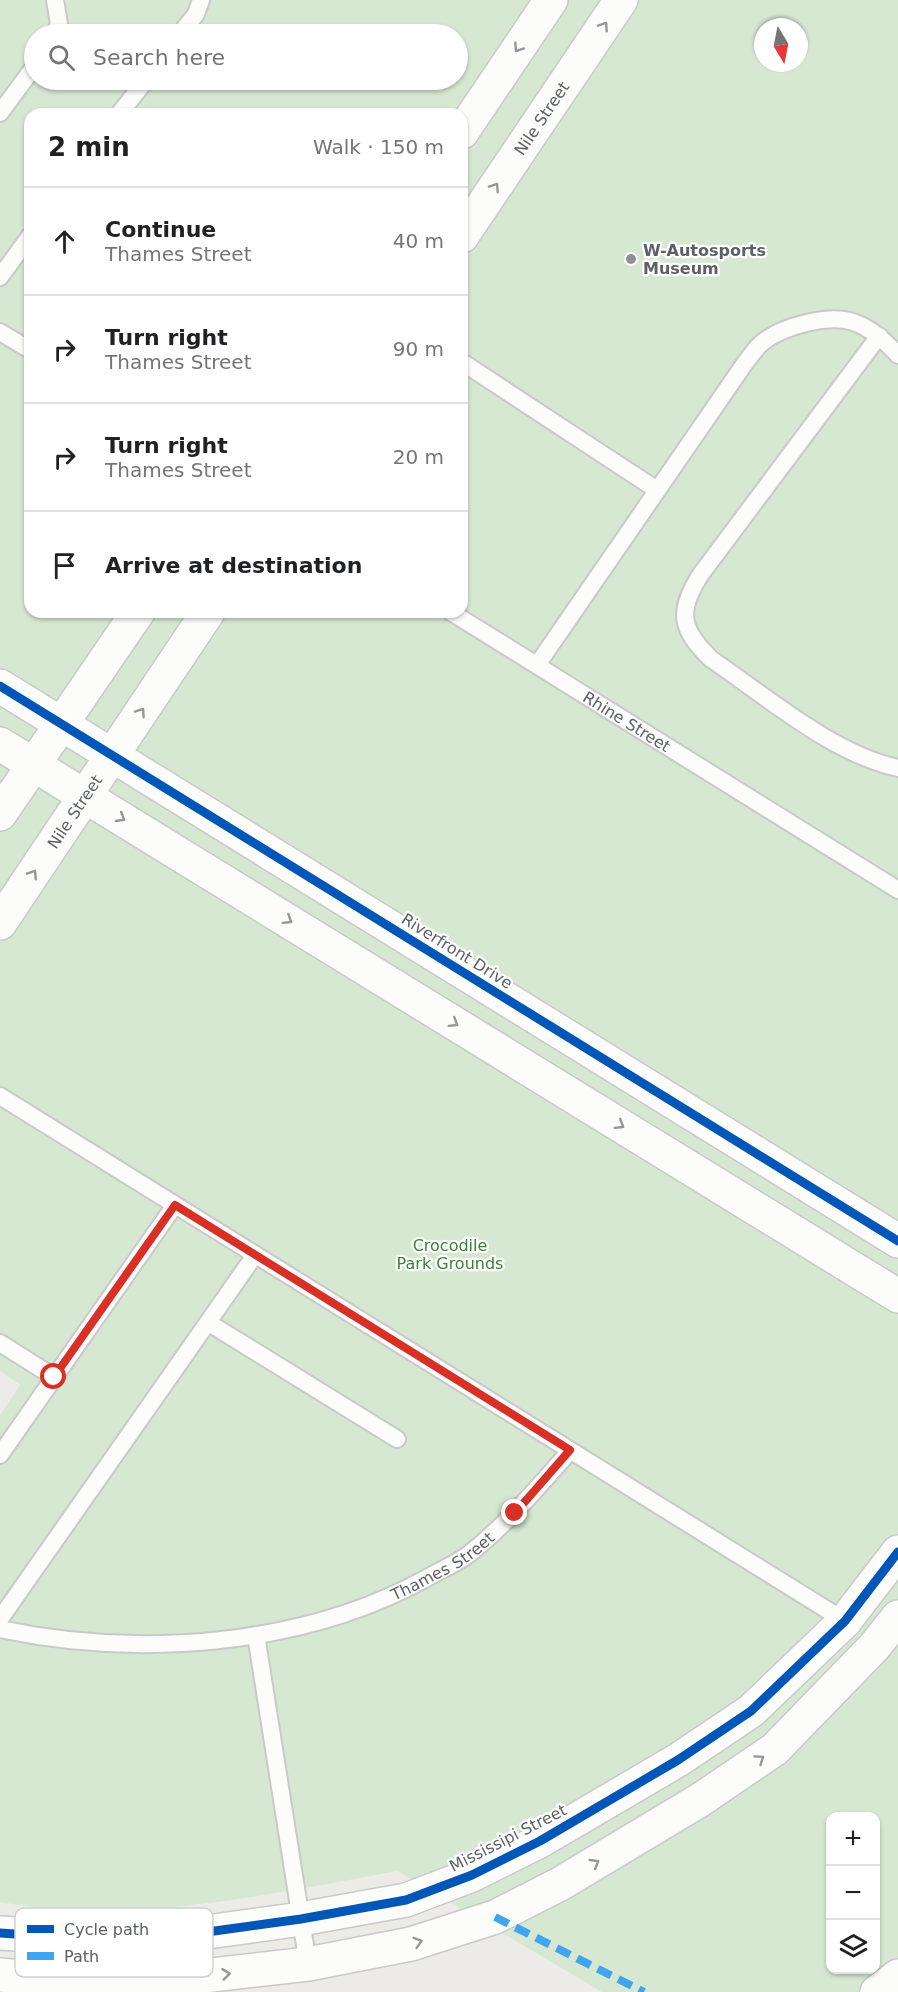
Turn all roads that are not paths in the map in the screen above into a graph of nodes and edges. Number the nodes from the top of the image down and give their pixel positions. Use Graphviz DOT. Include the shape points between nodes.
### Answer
graph roads {
  1 [pos="55,0"];
  2 [pos="201,0"];
  3 [pos="551,0"];
  4 [pos="621,0"];
  5 [pos="59,24"];
  6 [pos="188,24"];
  7 [pos="24,80"];
  8 [pos="138,90"];
  9 [pos="124,108"];
  10 [pos="0,112"];
  11 [pos="468,123"];
  12 [pos="468,227"];
  13 [pos="24,244"];
  14 [pos="0,277"];
  15 [pos="0,332"];
  16 [pos="879,336"];
  17 [pos="24,346"];
  18 [pos="898,355"];
  19 [pos="468,366"];
  20 [pos="657,490"];
  21 [pos="134,618"];
  22 [pos="204,618"];
  23 [pos="461,618"];
  24 [pos="537,665"];
  25 [pos="0,686"];
  26 [pos="62,724"];
  27 [pos="0,744"];
  28 [pos="111,755"];
  29 [pos="34,765"];
  30 [pos="898,768"];
  31 [pos="84,795"];
  32 [pos="0,814"];
  33 [pos="898,890"];
  34 [pos="0,922"];
  35 [pos="0,1096"];
  36 [pos="175,1205"];
  37 [pos="898,1241"];
  38 [pos="255,1255"];
  39 [pos="898,1296"];
  40 [pos="209,1323"];
  41 [pos="0,1343"];
  42 [pos="54,1377"];
  43 [pos="397,1439"];
  44 [pos="570,1450"];
  45 [pos="0,1455"];
  46 [pos="898,1552"];
  47 [pos="898,1617"];
  48 [pos="0,1619"];
  49 [pos="845,1621"];
  50 [pos="0,1629"];
  51 [pos="256,1635"];
  52 [pos="301,1919"];
  53 [pos="213,1931"];
  54 [pos="0,1933"];
  55 [pos="15,1934"];
  56 [pos="308,1964"];
  57 [pos="0,1975"];
  58 [pos="213,1975"];
  59 [pos="15,1976"];
  60 [pos="898,1976"];
  61 [pos="21,1977"];
  62 [pos="195,1977"];
  63 [pos="877,1992"];
  1 -- 5 [label="lane"];
  2 -- 6 [label="lane"];
  3 -- 11 [label="street, one-way"];
  12 -- 4 [label="street, Nile Street, one-way"];
  7 -- 10 [label="lane"];
  8 -- 9 [label="lane"];
  13 -- 14 [label="lane"];
  15 -- 17 [label="lane"];
  16 -- 18 [label="lane"];
  16 -- 20 [label="lane" via="852,321 819,321 787,328 763,342"];
  16 -- 30 [label="lane" via="701,574 688,595 685,618 693,642 711,659 839,746 873,763"];
  19 -- 20 [label="lane"];
  20 -- 24 [label="lane"];
  21 -- 26 [label="street"];
  28 -- 22 [label="street, Nile Street, one-way"];
  23 -- 24 [label="lane, Rhine Street"];
  24 -- 33 [label="lane, Rhine Street"];
  25 -- 26 [label="street, Riverfront Drive"];
  26 -- 28 [label="street, Riverfront Drive"];
  26 -- 29 [label="street"];
  27 -- 29 [label="street"];
  28 -- 31 [label="street, Nile Street"];
  28 -- 37 [label="street, Riverfront Drive"];
  29 -- 31 [label="street"];
  29 -- 32 [label="street"];
  34 -- 31 [label="street, Nile Street, one-way"];
  31 -- 39 [label="street, one-way"];
  35 -- 36 [label="lane"];
  36 -- 38 [label="lane"];
  36 -- 42 [label="lane"];
  38 -- 40 [label="lane"];
  38 -- 44 [label="lane"];
  40 -- 43 [label="lane"];
  40 -- 48 [label="lane"];
  41 -- 42 [label="lane"];
  42 -- 45 [label="lane"];
  44 -- 49 [label="lane"];
  44 -- 51 [label="lane, Thames Street" via="515,1513 467,1556 401,1592 328,1619"];
  46 -- 49 [label="street, Mississipi Street"];
  56 -- 47 [label="street, one-way" via="411,1944 495,1917 560,1884 776,1749"];
  49 -- 52 [label="street, Mississipi Street" via="752,1711 540,1842 472,1875 406,1900"];
  50 -- 51 [label="lane, Thames Street" via="49,1640 109,1644"];
  51 -- 52 [label="lane"];
  52 -- 53 [label="street, Mississipi Street"];
  52 -- 56 [label="lane"];
  54 -- 55 [label="street, Mississipi Street"];
  58 -- 56 [label="street, one-way"];
  57 -- 59 [label="street, one-way"];
  60 -- 63 [label="street"];
  61 -- 62 [label="street, one-way" via="83,1983"];
}
